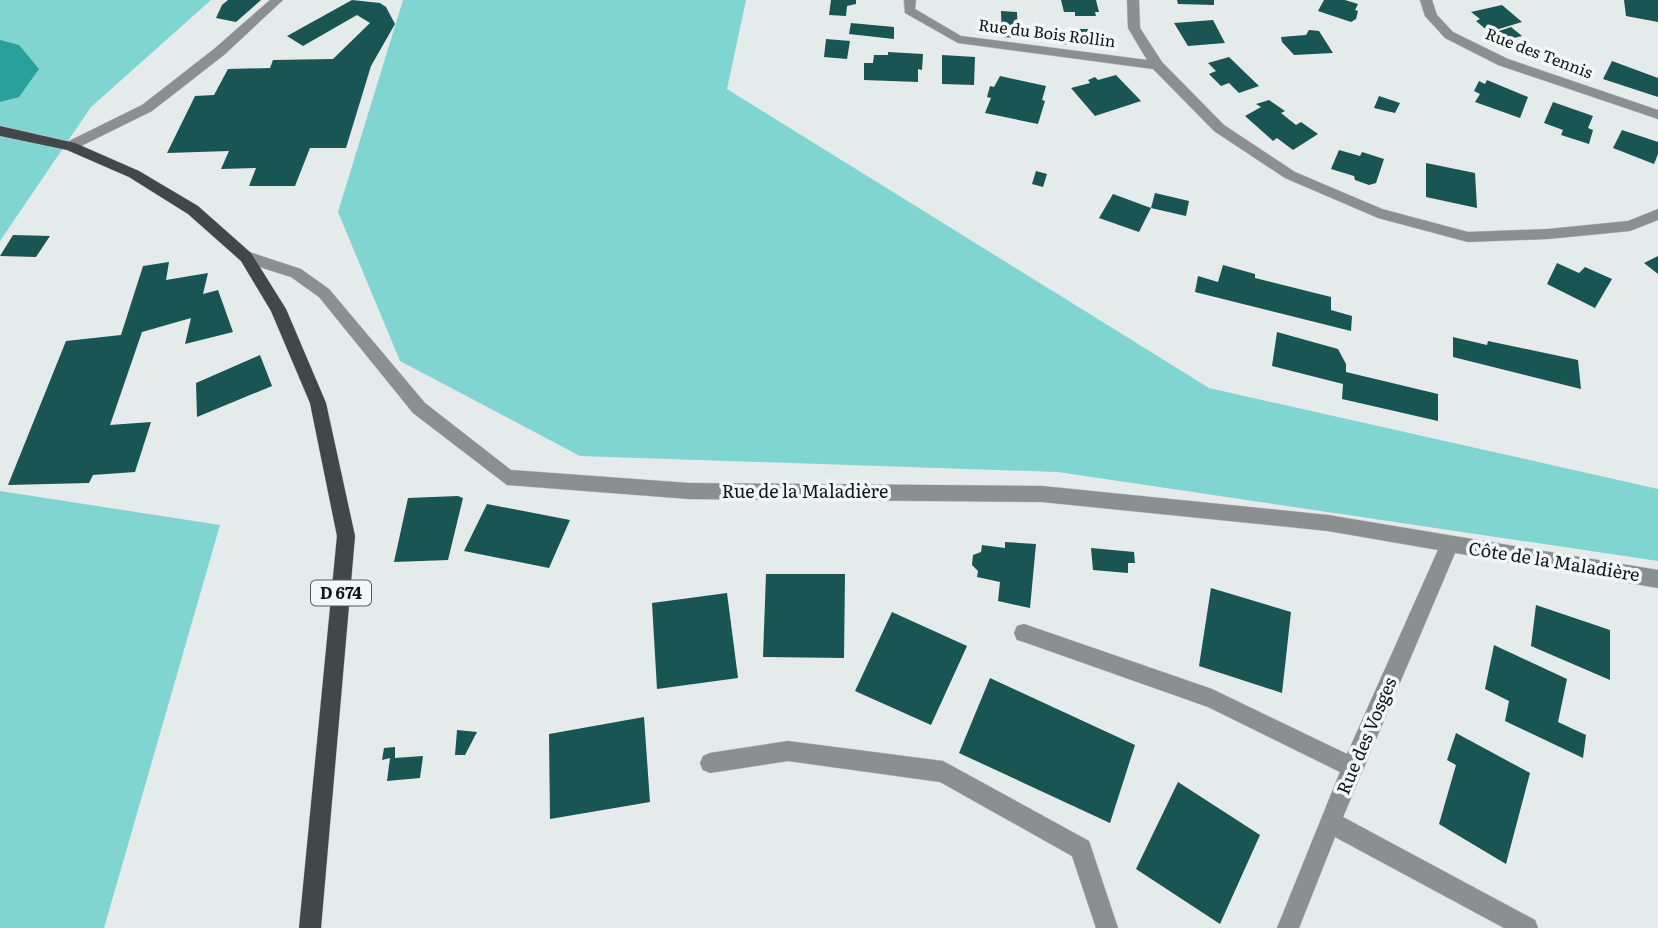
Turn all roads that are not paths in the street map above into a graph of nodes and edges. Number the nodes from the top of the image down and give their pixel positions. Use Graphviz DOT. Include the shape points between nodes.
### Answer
graph roads {
  1 [pos="277,0"];
  2 [pos="910,0"];
  3 [pos="1133,0"];
  4 [pos="1426,0"];
  5 [pos="1157,65"];
  6 [pos="1658,115"];
  7 [pos="0,131"];
  8 [pos="70,146"];
  9 [pos="1658,214"];
  10 [pos="246,257"];
  11 [pos="1449,544"];
  12 [pos="1658,579"];
  13 [pos="1024,633"];
  14 [pos="710,763"];
  15 [pos="1352,767"];
  16 [pos="1332,823"];
  17 [pos="310,928"];
  18 [pos="1107,928"];
  19 [pos="1288,928"];
  20 [pos="1527,928"];
  1 -- 8 [label="street" via="147,108"];
  2 -- 5 [label="street, Rue du Bois Rollin" via="909,10 958,39"];
  3 -- 5 [label="street" via="1134,28"];
  4 -- 6 [label="street, Rue des Tennis" via="1431,16 1448,35 1503,62"];
  5 -- 9 [label="street" via="1219,128 1280,169 1378,213 1468,237 1630,226"];
  7 -- 8 [label="main road, D 674"];
  8 -- 10 [label="main road, D 674" via="135,174 193,210"];
  10 -- 11 [label="street, Rue de la Maladière" via="296,273 324,293 419,408 506,477 689,491 1042,494 1328,523"];
  10 -- 17 [label="main road, D 674" via="278,309 318,402 346,536"];
  11 -- 12 [label="street, Côte de la Maladière"];
  11 -- 15 [label="street, Rue des Vosges"];
  13 -- 15 [label="street" via="1212,699"];
  14 -- 18 [label="street" via="788,751 943,772 1081,849"];
  15 -- 16 [label="street, Rue des Vosges"];
  16 -- 19 [label="street, Rue des Vosges"];
  16 -- 20 [label="street"];
}
